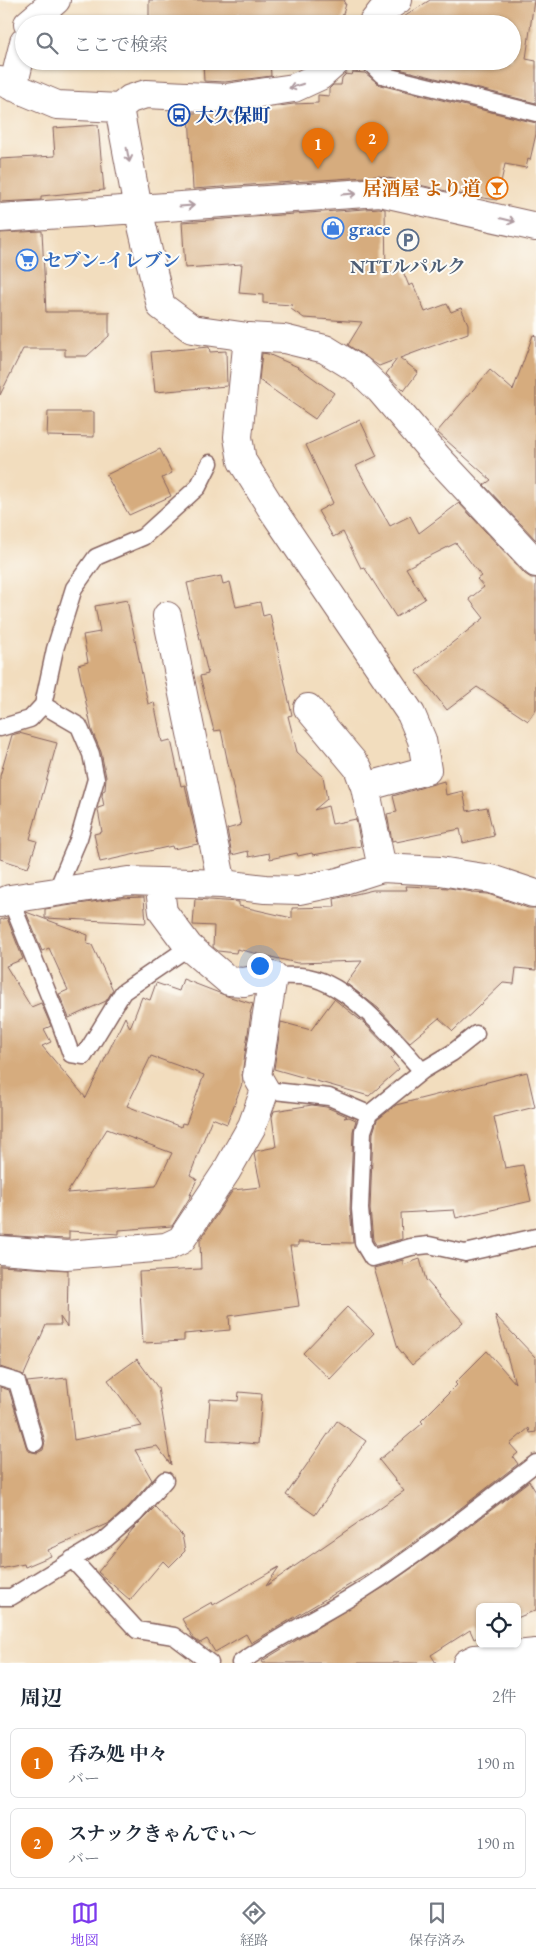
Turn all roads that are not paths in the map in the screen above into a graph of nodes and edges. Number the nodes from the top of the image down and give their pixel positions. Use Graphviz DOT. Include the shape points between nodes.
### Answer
graph roads {
  1 [pos="56,0"];
  2 [pos="398,0"];
  3 [pos="38,15"];
  4 [pos="379,15"];
  5 [pos="15,63"];
  6 [pos="327,70"];
  7 [pos="376,70"];
  8 [pos="6,84"];
  9 [pos="118,108"];
  10 [pos="536,113"];
  11 [pos="138,209"];
  12 [pos="0,218"];
  13 [pos="536,227"];
  14 [pos="248,337"];
  15 [pos="210,464"];
  16 [pos="536,563"];
  17 [pos="167,616"];
  18 [pos="43,705"];
  19 [pos="308,708"];
  20 [pos="0,728"];
  21 [pos="365,787"];
  22 [pos="382,868"];
  23 [pos="159,882"];
  24 [pos="222,884"];
  25 [pos="56,892"];
  26 [pos="534,893"];
  27 [pos="5,901"];
  28 [pos="189,947"];
  29 [pos="273,976"];
  30 [pos="476,1034"];
  31 [pos="422,1071"];
  32 [pos="265,1090"];
  33 [pos="369,1114"];
  34 [pos="536,1237"];
  35 [pos="0,1250"];
  36 [pos="0,1377"];
  37 [pos="35,1443"];
  38 [pos="536,1463"];
  39 [pos="165,1480"];
  40 [pos="72,1559"];
  41 [pos="0,1597"];
  42 [pos="536,1653"];
  43 [pos="210,1663"];
  44 [pos="240,1663"];
  45 [pos="467,1663"];
  1 -- 3 [label="street"];
  2 -- 4 [label="street"];
  5 -- 8 [label="street"];
  6 -- 9 [label="street, one-way" via="294,88 226,98 146,94 130,99"];
  7 -- 10 [label="lane" via="382,76"];
  8 -- 9 [label="street" via="57,105"];
  9 -- 11 [label="street, one-way"];
  11 -- 12 [label="street"];
  11 -- 13 [label="street, one-way" via="380,192"];
  11 -- 14 [label="street" via="161,306 192,329"];
  14 -- 16 [label="street" via="284,339 325,349 360,370"];
  14 -- 21 [label="street" via="238,437 242,461 392,684 411,714 422,740 427,770"];
  15 -- 18 [label="lane" via="198,487 143,537 96,557 74,588 55,649"];
  17 -- 24 [label="street"];
  18 -- 20 [label="lane" via="30,719"];
  18 -- 25 [label="lane" via="79,726 91,754 96,779 79,838"];
  19 -- 21 [label="street" via="358,768"];
  21 -- 22 [label="street"];
  22 -- 24 [label="street" via="300,890"];
  22 -- 26 [label="street" via="440,871 491,879"];
  23 -- 24 [label="street"];
  23 -- 25 [label="street" via="128,881"];
  23 -- 28 [label="street" via="163,912"];
  25 -- 27 [label="street"];
  27 -- 28 [label="lane" via="60,1023 70,1054 84,1056 123,992"];
  28 -- 29 [label="street" via="229,981 244,982"];
  29 -- 31 [label="lane" via="310,977 328,984 364,1010"];
  29 -- 32 [label="street" via="257,1076"];
  30 -- 31 [label="lane" via="452,1054"];
  31 -- 33 [label="lane"];
  32 -- 33 [label="lane" via="329,1096"];
  32 -- 35 [label="street" via="248,1134 181,1240 166,1247 66,1255"];
  33 -- 34 [label="lane" via="363,1131 360,1209 363,1243 372,1258 429,1245 465,1253"];
  36 -- 37 [label="lane" via="18,1382"];
  38 -- 44 [label="lane" via="361,1590"];
  39 -- 40 [label="lane" via="135,1514 106,1539"];
  40 -- 41 [label="lane" via="11,1597"];
  40 -- 43 [label="lane" via="137,1630 174,1636"];
  42 -- 45 [label="street" via="474,1659"];
}
